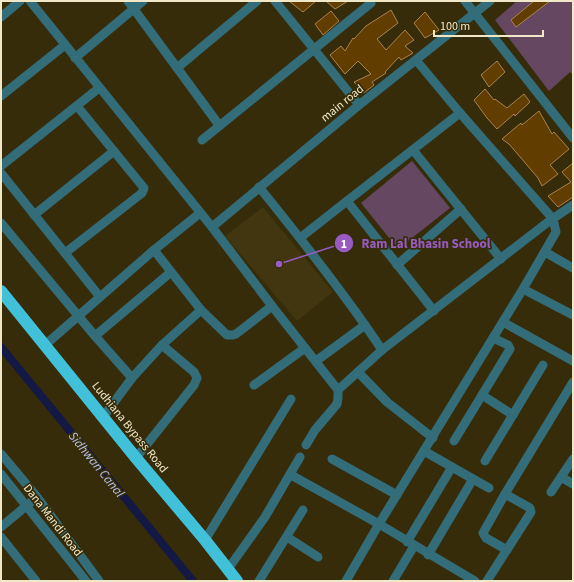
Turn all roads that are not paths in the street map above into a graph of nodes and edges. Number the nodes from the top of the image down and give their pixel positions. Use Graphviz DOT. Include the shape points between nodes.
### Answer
graph roads {
  1 [pos="20,1"];
  2 [pos="30,1"];
  3 [pos="143,1"];
  4 [pos="257,1"];
  5 [pos="275,1"];
  6 [pos="465,1"];
  7 [pos="490,1"];
  8 [pos="372,2"];
  9 [pos="131,5"];
  10 [pos="475,13"];
  11 [pos="1,17"];
  12 [pos="65,45"];
  13 [pos="314,50"];
  14 [pos="75,58"];
  15 [pos="416,60"];
  16 [pos="177,68"];
  17 [pos="100,88"];
  18 [pos="1,96"];
  19 [pos="359,105"];
  20 [pos="77,106"];
  21 [pos="460,113"];
  22 [pos="219,125"];
  23 [pos="573,138"];
  24 [pos="202,140"];
  25 [pos="413,150"];
  26 [pos="114,151"];
  27 [pos="1,166"];
  28 [pos="1,172"];
  29 [pos="259,187"];
  30 [pos="347,201"];
  31 [pos="573,205"];
  32 [pos="461,209"];
  33 [pos="200,213"];
  34 [pos="34,215"];
  35 [pos="553,219"];
  36 [pos="1,223"];
  37 [pos="212,227"];
  38 [pos="300,238"];
  39 [pos="154,250"];
  40 [pos="545,252"];
  41 [pos="65,253"];
  42 [pos="501,259"];
  43 [pos="397,265"];
  44 [pos="573,268"];
  45 [pos="171,272"];
  46 [pos="523,289"];
  47 [pos="1,291"];
  48 [pos="100,297"];
  49 [pos="1,303"];
  50 [pos="272,306"];
  51 [pos="201,310"];
  52 [pos="434,311"];
  53 [pos="573,315"];
  54 [pos="78,316"];
  55 [pos="503,322"];
  56 [pos="365,325"];
  57 [pos="95,336"];
  58 [pos="493,338"];
  59 [pos="45,345"];
  60 [pos="162,345"];
  61 [pos="305,348"];
  62 [pos="382,350"];
  63 [pos="316,361"];
  64 [pos="573,361"];
  65 [pos="544,365"];
  66 [pos="358,372"];
  67 [pos="132,378"];
  68 [pos="573,382"];
  69 [pos="254,384"];
  70 [pos="338,390"];
  71 [pos="482,395"];
  72 [pos="291,399"];
  73 [pos="513,415"];
  74 [pos="103,416"];
  75 [pos="433,438"];
  76 [pos="454,441"];
  77 [pos="306,445"];
  78 [pos="424,451"];
  79 [pos="1,454"];
  80 [pos="300,457"];
  81 [pos="136,458"];
  82 [pos="332,459"];
  83 [pos="573,459"];
  84 [pos="485,461"];
  85 [pos="452,467"];
  86 [pos="1,474"];
  87 [pos="291,475"];
  88 [pos="561,477"];
  89 [pos="473,479"];
  90 [pos="573,484"];
  91 [pos="489,488"];
  92 [pos="551,492"];
  93 [pos="505,494"];
  94 [pos="397,495"];
  95 [pos="37,497"];
  96 [pos="26,505"];
  97 [pos="303,510"];
  98 [pos="379,524"];
  99 [pos="1,527"];
  100 [pos="1,537"];
  101 [pos="287,537"];
  102 [pos="205,540"];
  103 [pos="410,544"];
  104 [pos="507,550"];
  105 [pos="428,555"];
  106 [pos="318,557"];
  107 [pos="228,575"];
  108 [pos="36,581"];
  109 [pos="86,581"];
  110 [pos="100,581"];
  111 [pos="237,581"];
  112 [pos="259,581"];
  113 [pos="346,581"];
  114 [pos="393,581"];
  115 [pos="475,581"];
  116 [pos="486,581"];
  1 -- 11 [label="street"];
  2 -- 12 [label="street"];
  3 -- 9 [label="street"];
  4 -- 16 [label="street"];
  5 -- 13 [label="street"];
  6 -- 10 [label="street"];
  7 -- 10 [label="street, main road"];
  8 -- 13 [label="street"];
  9 -- 14 [label="street"];
  9 -- 16 [label="street"];
  10 -- 15 [label="street, main road"];
  10 -- 23 [label="street"];
  12 -- 14 [label="street"];
  12 -- 18 [label="street"];
  13 -- 19 [label="street"];
  13 -- 22 [label="street"];
  14 -- 17 [label="street"];
  15 -- 19 [label="street, main road"];
  15 -- 21 [label="street"];
  16 -- 22 [label="street"];
  17 -- 20 [label="street"];
  17 -- 33 [label="street"];
  19 -- 29 [label="street, main road"];
  20 -- 26 [label="street"];
  20 -- 27 [label="street"];
  21 -- 25 [label="street"];
  21 -- 35 [label="street"];
  22 -- 24 [label="street"];
  25 -- 30 [label="street"];
  25 -- 32 [label="street"];
  26 -- 34 [label="street"];
  26 -- 41 [label="street" via="144,190"];
  28 -- 34 [label="street"];
  29 -- 37 [label="street, main road"];
  29 -- 38 [label="street"];
  30 -- 38 [label="street"];
  30 -- 43 [label="street"];
  31 -- 35 [label="street"];
  32 -- 42 [label="street"];
  32 -- 43 [label="street"];
  33 -- 37 [label="street"];
  33 -- 39 [label="street"];
  34 -- 41 [label="street"];
  35 -- 40 [label="street" via="556,232"];
  35 -- 42 [label="street"];
  36 -- 54 [label="street"];
  37 -- 50 [label="street"];
  38 -- 56 [label="street"];
  39 -- 45 [label="street"];
  39 -- 48 [label="street"];
  40 -- 44 [label="street"];
  40 -- 46 [label="street"];
  41 -- 48 [label="street"];
  42 -- 52 [label="street"];
  43 -- 52 [label="street"];
  45 -- 51 [label="street"];
  45 -- 57 [label="street"];
  46 -- 53 [label="street"];
  46 -- 55 [label="street"];
  47 -- 59 [label="highway, Ludhiana Bypass Road"];
  48 -- 54 [label="street"];
  49 -- 107 [label="highway, Ludhiana Bypass Road" via="131,465"];
  50 -- 51 [label="street" via="230,336"];
  50 -- 61 [label="street"];
  51 -- 60 [label="street"];
  52 -- 62 [label="street"];
  54 -- 57 [label="street"];
  54 -- 59 [label="street"];
  55 -- 58 [label="street"];
  55 -- 64 [label="street"];
  56 -- 62 [label="street"];
  56 -- 63 [label="street"];
  57 -- 67 [label="street"];
  58 -- 71 [label="street" via="508,345 510,349"];
  58 -- 75 [label="street"];
  59 -- 74 [label="highway, Ludhiana Bypass Road"];
  60 -- 67 [label="street"];
  60 -- 81 [label="street" via="194,372 197,378"];
  61 -- 63 [label="street"];
  61 -- 69 [label="street"];
  62 -- 66 [label="street"];
  63 -- 70 [label="street"];
  65 -- 73 [label="street"];
  66 -- 70 [label="street"];
  66 -- 75 [label="street" via="386,402"];
  67 -- 74 [label="street"];
  68 -- 93 [label="street"];
  70 -- 77 [label="street" via="336,404"];
  71 -- 73 [label="street"];
  71 -- 76 [label="street"];
  72 -- 102 [label="street"];
  73 -- 84 [label="street"];
  74 -- 81 [label="highway, Ludhiana Bypass Road"];
  75 -- 78 [label="street"];
  78 -- 85 [label="street"];
  78 -- 94 [label="street"];
  79 -- 95 [label="street"];
  80 -- 87 [label="street"];
  81 -- 102 [label="highway, Ludhiana Bypass Road"];
  82 -- 94 [label="street"];
  83 -- 88 [label="street"];
  85 -- 89 [label="street"];
  85 -- 103 [label="street"];
  86 -- 96 [label="street, Dana Mandi Road"];
  87 -- 98 [label="street"];
  87 -- 107 [label="street"];
  88 -- 90 [label="street"];
  88 -- 92 [label="street"];
  89 -- 91 [label="street"];
  89 -- 105 [label="street"];
  93 -- 104 [label="street" via="483,533 486,538"];
  93 -- 104 [label="street" via="530,508 531,512"];
  94 -- 98 [label="street"];
  95 -- 96 [label="street"];
  95 -- 110 [label="street"];
  96 -- 99 [label="street"];
  96 -- 109 [label="street, Dana Mandi Road"];
  97 -- 101 [label="street"];
  98 -- 103 [label="street"];
  98 -- 113 [label="street"];
  100 -- 108 [label="street"];
  101 -- 106 [label="street"];
  101 -- 112 [label="street"];
  102 -- 107 [label="highway, Ludhiana Bypass Road"];
  103 -- 105 [label="street"];
  103 -- 114 [label="street"];
  104 -- 116 [label="street"];
  105 -- 115 [label="street"];
  107 -- 111 [label="highway, Ludhiana Bypass Road"];
}
